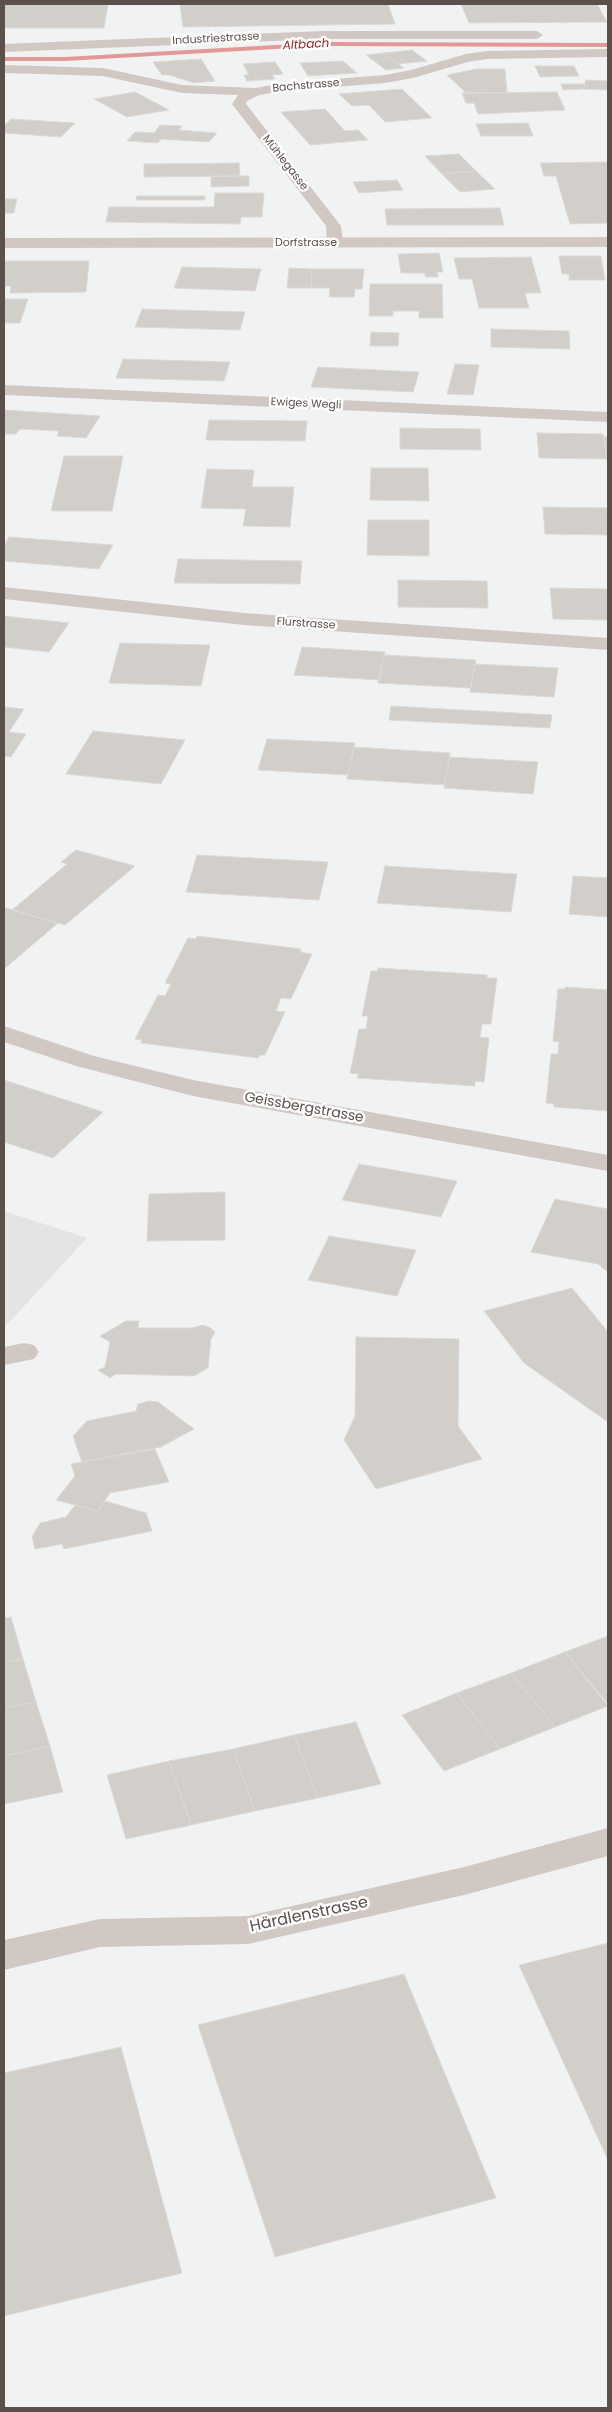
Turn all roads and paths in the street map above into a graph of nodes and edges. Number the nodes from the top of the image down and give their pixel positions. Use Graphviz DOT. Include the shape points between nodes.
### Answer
graph roads {
  1 [pos="549,35"];
  2 [pos="4,48"];
  3 [pos="608,54"];
  4 [pos="4,69"];
  5 [pos="255,92"];
  6 [pos="608,242"];
  7 [pos="4,243"];
  8 [pos="335,243"];
  9 [pos="4,390"];
  10 [pos="608,417"];
  11 [pos="4,593"];
  12 [pos="608,644"];
  13 [pos="4,1034"];
  14 [pos="608,1163"];
  15 [pos="608,1841"];
  16 [pos="4,1955"];
  1 -- 2 [label="street, Industriestrasse" via="322,35"];
  3 -- 5 [label="street, Bachstrasse" via="487,55 385,79"];
  4 -- 5 [label="street, Bachstrasse" via="103,72 182,89"];
  5 -- 8 [label="street, Mühlegasse" via="241,99 239,104 333,226"];
  6 -- 8 [label="main road, Dorfstrasse"];
  7 -- 8 [label="main road, Dorfstrasse"];
  9 -- 10 [label="street, Ewiges Wegli"];
  11 -- 12 [label="street, Flurstrasse" via="262,621"];
  13 -- 14 [label="street, Geissbergstrasse" via="85,1061 193,1088"];
  15 -- 16 [label="street, Härdlenstrasse" via="464,1881 248,1930 100,1933"];
}
